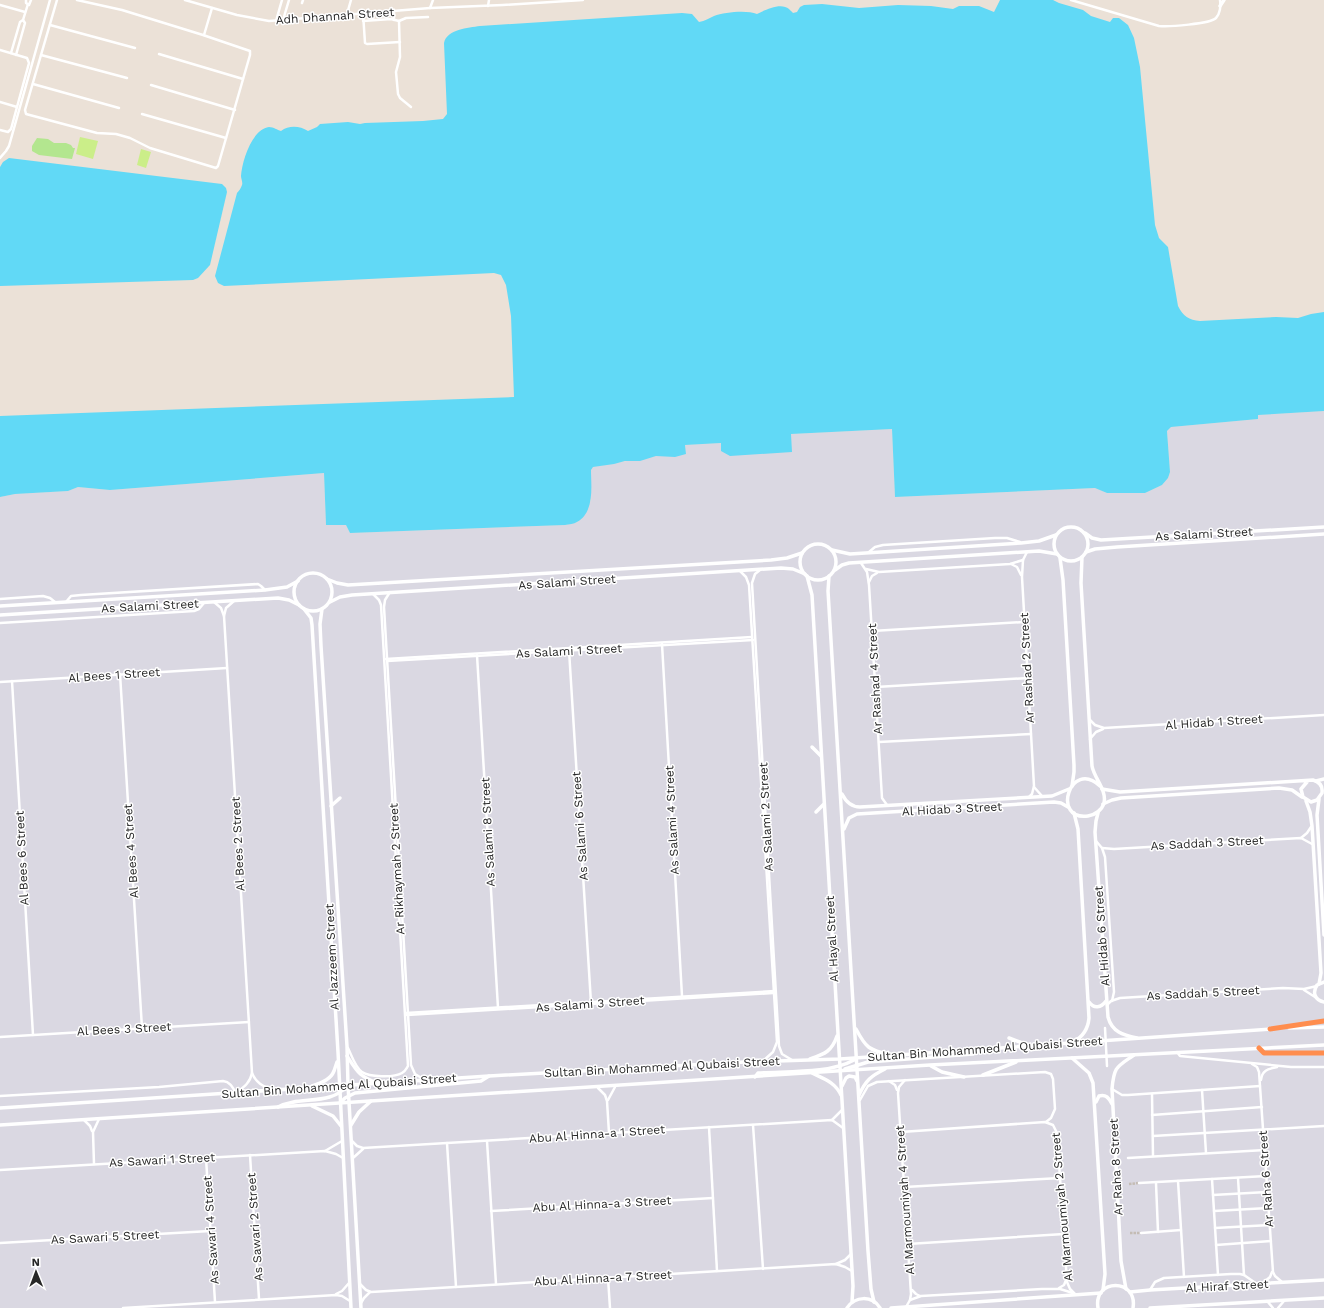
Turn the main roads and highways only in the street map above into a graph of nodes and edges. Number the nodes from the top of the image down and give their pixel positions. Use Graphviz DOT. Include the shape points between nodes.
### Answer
graph roads {
  1 [pos="1324,1021"];
  2 [pos="1270,1029"];
  3 [pos="1259,1048"];
  4 [pos="1324,1053"];
  1 -- 2 [label="highway"];
  3 -- 4 [label="highway" via="1268,1054"];
}
